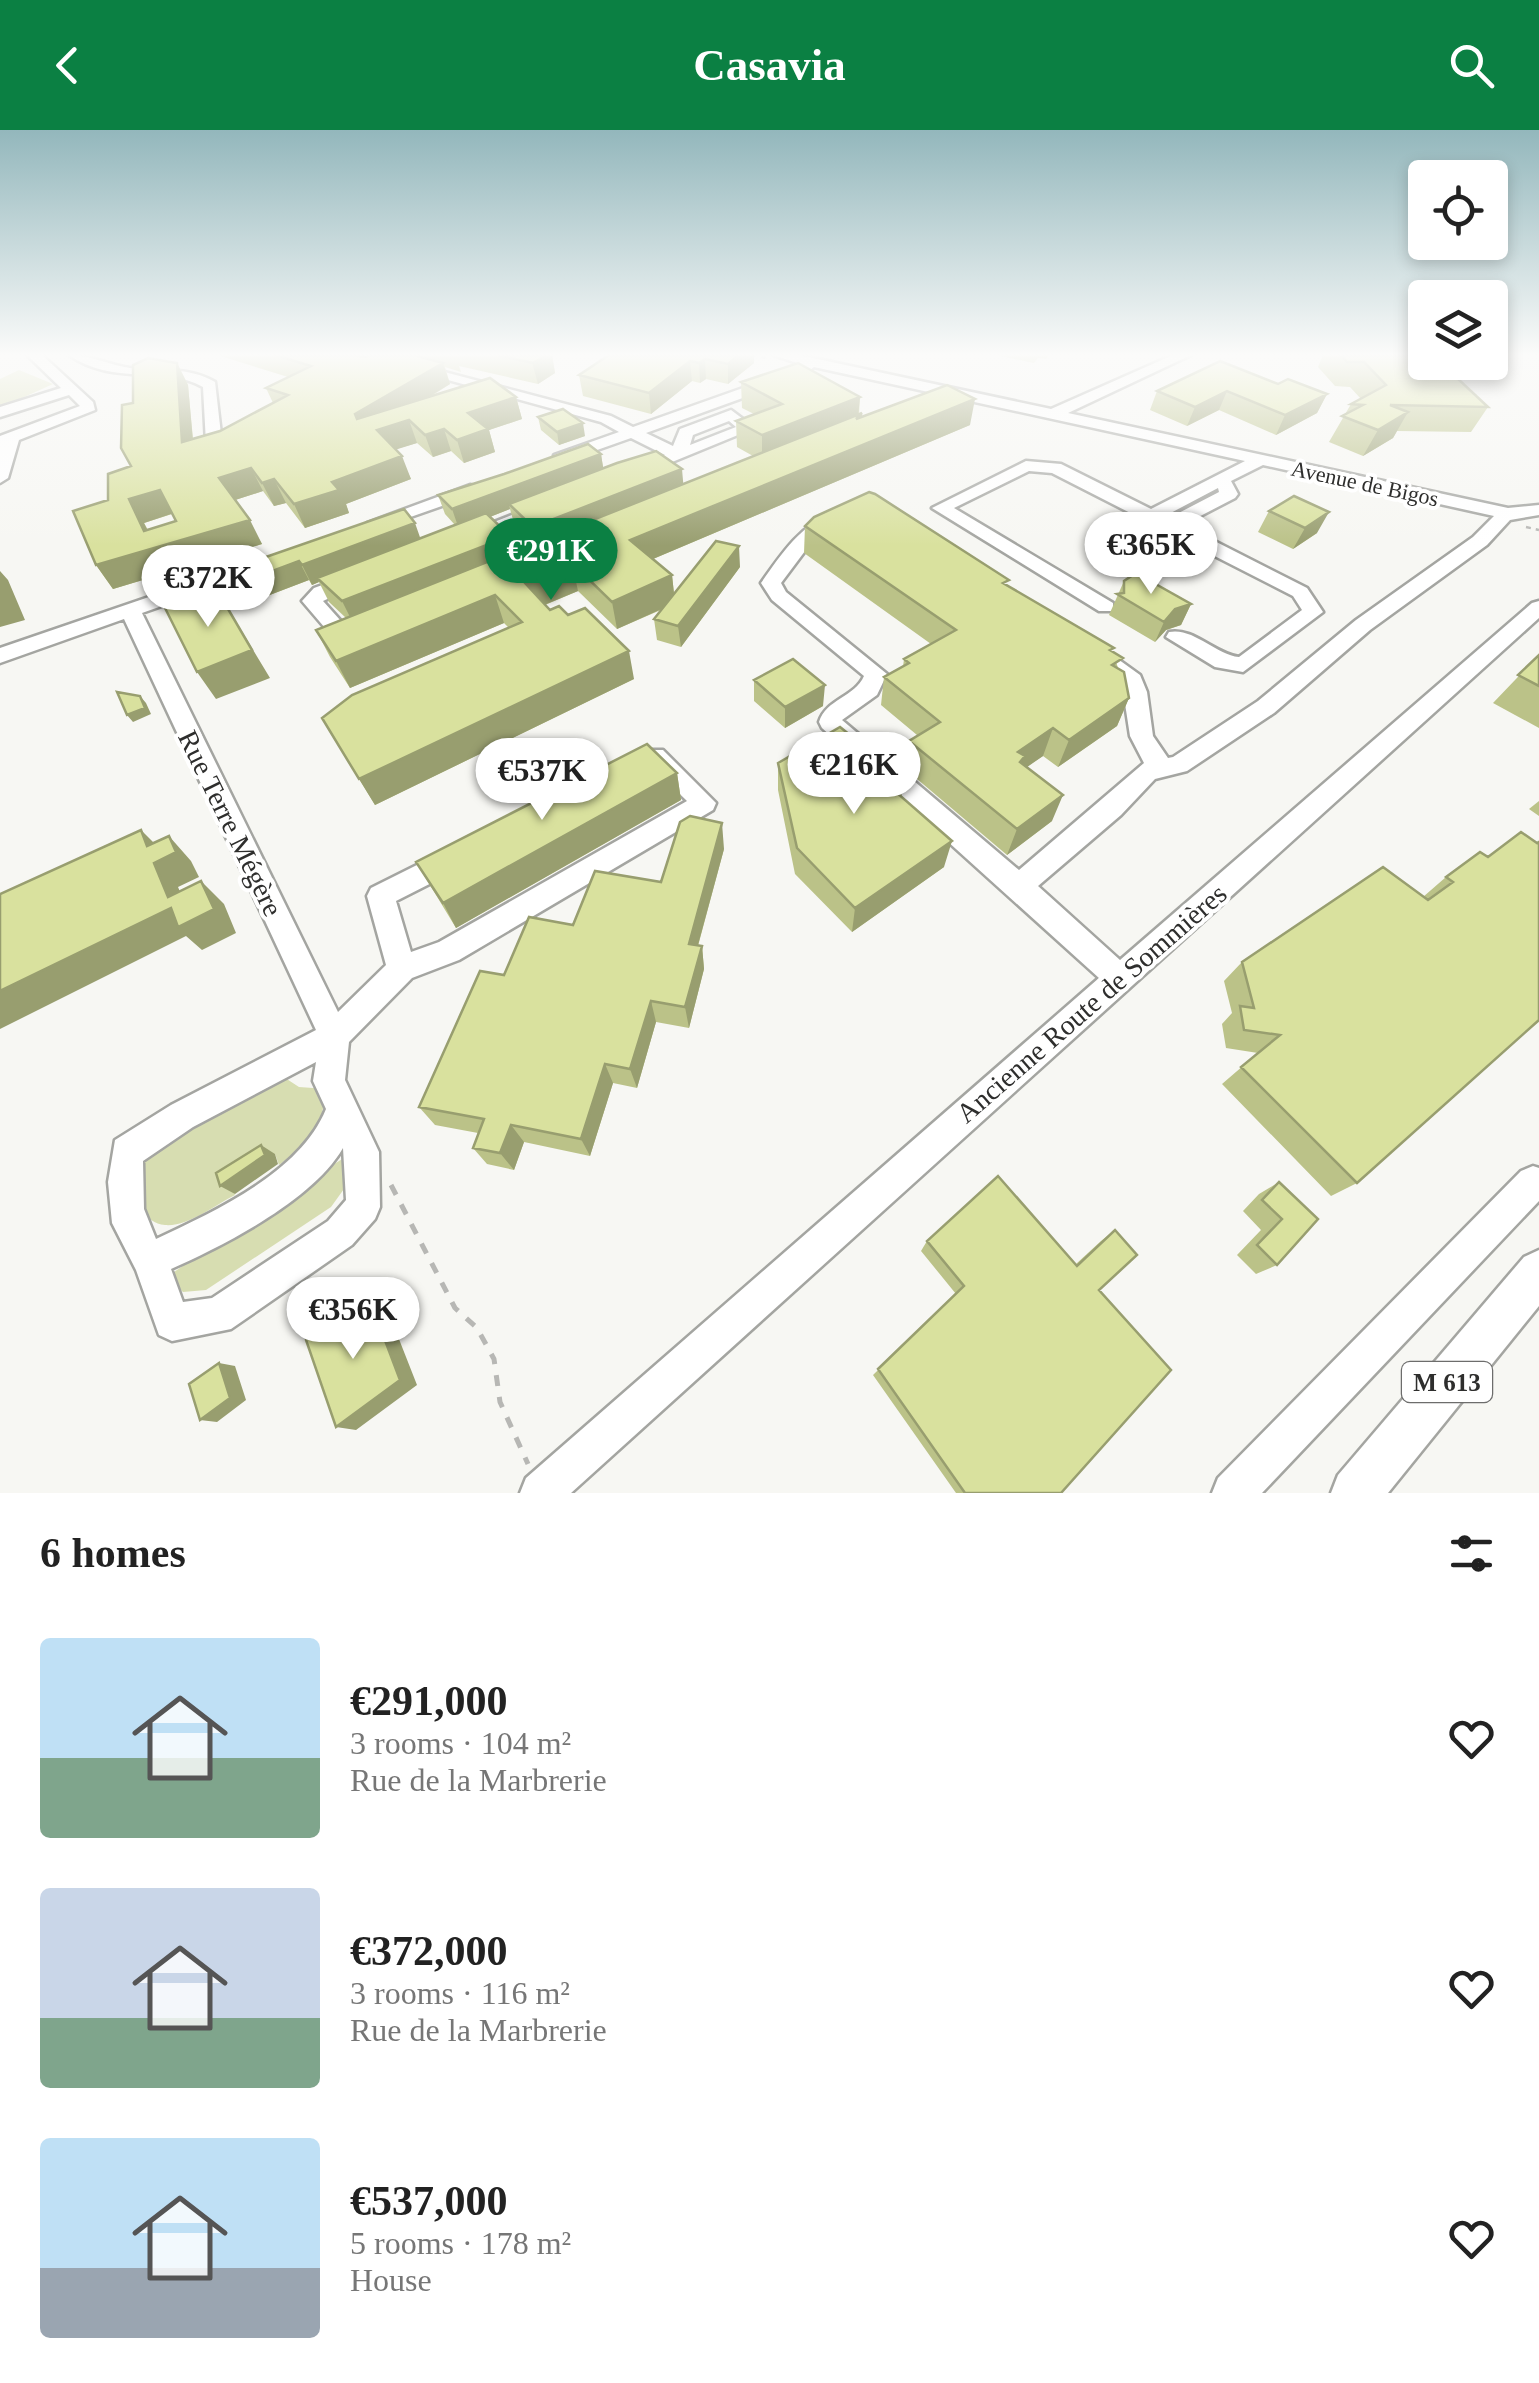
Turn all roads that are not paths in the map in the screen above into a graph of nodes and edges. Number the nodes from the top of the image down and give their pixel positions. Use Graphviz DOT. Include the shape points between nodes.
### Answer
graph roads {
  1 [pos="75,419"];
  2 [pos="212,419"];
  3 [pos="605,419"];
  4 [pos="671,419"];
  5 [pos="1071,419"];
  6 [pos="631,433"];
  7 [pos="6,439"];
  8 [pos="214,442"];
  9 [pos="1261,460"];
  10 [pos="545,463"];
  11 [pos="666,464"];
  12 [pos="0,478"];
  13 [pos="614,480"];
  14 [pos="1223,481"];
  15 [pos="490,483"];
  16 [pos="564,499"];
  17 [pos="850,510"];
  18 [pos="1539,510"];
  19 [pos="1506,514"];
  20 [pos="1151,516"];
  21 [pos="1539,521"];
  22 [pos="497,525"];
  23 [pos="1170,526"];
  24 [pos="362,528"];
  25 [pos="444,545"];
  26 [pos="271,560"];
  27 [pos="535,563"];
  28 [pos="374,572"];
  29 [pos="1106,607"];
  30 [pos="1539,607"];
  31 [pos="130,610"];
  32 [pos="376,628"];
  33 [pos="1068,634"];
  34 [pos="1176,637"];
  35 [pos="0,656"];
  36 [pos="638,764"];
  37 [pos="1163,768"];
  38 [pos="467,852"];
  39 [pos="1019,886"];
  40 [pos="402,969"];
  41 [pos="1120,978"];
  42 [pos="334,1036"];
  43 [pos="342,1109"];
  44 [pos="1537,1182"];
  45 [pos="150,1260"];
  46 [pos="1539,1272"];
  47 [pos="541,1493"];
  48 [pos="1233,1493"];
  49 [pos="1356,1493"];
  1 -- 7 [label="street" via="61,428"];
  2 -- 8 [label="street"];
  3 -- 6 [label="street"];
  4 -- 6 [label="street"];
  5 -- 9 [label="street, Avenue de Bigos"];
  6 -- 10 [label="street"];
  6 -- 11 [label="street" via="647,436"];
  6 -- 11 [label="street" via="627,452"];
  7 -- 12 [label="street"];
  9 -- 14 [label="street"];
  9 -- 19 [label="street, Avenue de Bigos"];
  11 -- 13 [label="street"];
  14 -- 20 [label="street"];
  14 -- 23 [label="street" via="1229,494"];
  15 -- 24 [label="street"];
  16 -- 22 [label="street"];
  17 -- 39 [label="street" via="804,539 771,583 876,674 869,690 830,722"];
  18 -- 19 [label="street"];
  19 -- 21 [label="street, Avenue de Bigos"];
  19 -- 37 [label="street" via="1266,707 1179,765"];
  20 -- 23 [label="street"];
  20 -- 29 [label="street" via="1055,468 1026,466 942,508"];
  22 -- 25 [label="street"];
  22 -- 27 [label="street"];
  23 -- 34 [label="street" via="1300,592 1313,612 1243,665"];
  26 -- 31 [label="street"];
  28 -- 32 [label="street" via="312,601 344,637"];
  30 -- 41 [label="street, Ancienne Route de Sommières"];
  31 -- 35 [label="street"];
  31 -- 42 [label="street, Rue Terre Mégère"];
  33 -- 37 [label="street" via="1132,680 1144,743"];
  36 -- 40 [label="street" via="656,755 704,804 449,951"];
  37 -- 39 [label="street" via="1148,771"];
  38 -- 40 [label="street" via="381,896"];
  39 -- 41 [label="street"];
  40 -- 42 [label="street"];
  41 -- 47 [label="street, Ancienne Route de Sommières"];
  42 -- 43 [label="street" via="329,1080"];
  42 -- 45 [label="street" via="126,1152 132,1239"];
  43 -- 45 [label="street" via="328,1143 302,1169 198,1240"];
  43 -- 45 [label="street" via="362,1152 363,1207 340,1233 218,1316 172,1322"];
  44 -- 48 [label="street"];
  46 -- 49 [label="main road, M 613"];
}
